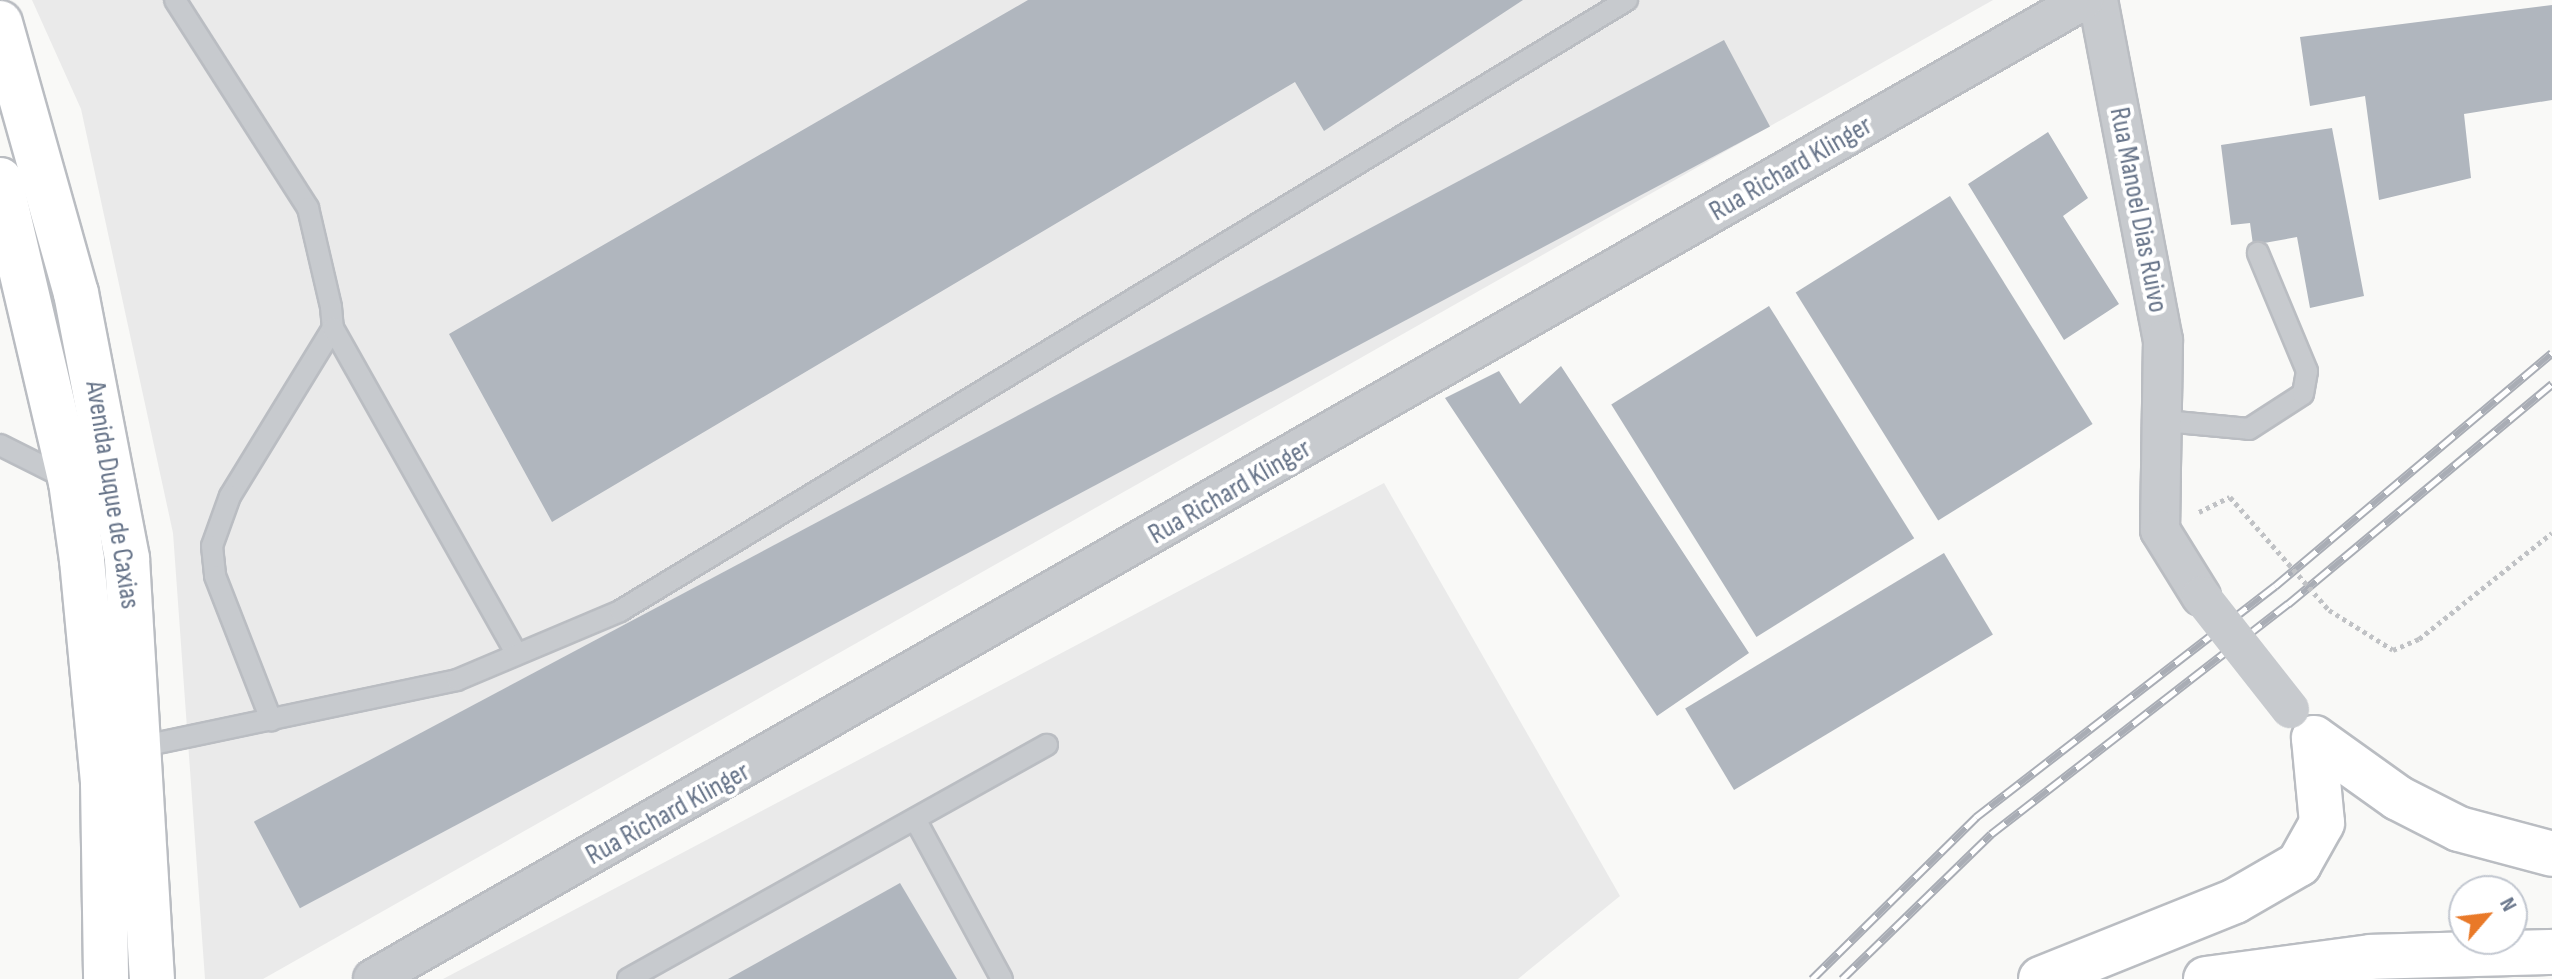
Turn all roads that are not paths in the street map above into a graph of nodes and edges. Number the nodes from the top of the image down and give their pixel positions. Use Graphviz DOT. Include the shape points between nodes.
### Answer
graph roads {
  1 [pos="175,0"];
  2 [pos="1627,0"];
  3 [pos="2084,0"];
  4 [pos="2098,0"];
  5 [pos="0,23"];
  6 [pos="0,180"];
  7 [pos="2258,253"];
  8 [pos="333,328"];
  9 [pos="2165,421"];
  10 [pos="0,445"];
  11 [pos="71,482"];
  12 [pos="517,654"];
  13 [pos="271,720"];
  14 [pos="2302,724"];
  15 [pos="1047,745"];
  16 [pos="144,746"];
  17 [pos="915,819"];
  18 [pos="2552,854"];
  19 [pos="2552,952"];
  20 [pos="106,979"];
  21 [pos="152,979"];
  22 [pos="373,979"];
  23 [pos="628,979"];
  24 [pos="1002,979"];
  25 [pos="2041,979"];
  26 [pos="2206,979"];
  1 -- 8 [label="lane" via="308,208"];
  2 -- 12 [label="lane" via="620,611"];
  3 -- 22 [label="street, Rua Richard Klinger"];
  4 -- 9 [label="street, Rua Manoel Dias Ruivo" via="2163,340"];
  5 -- 16 [label="main road, Avenida Duque de Caxias" via="76,293 114,479"];
  6 -- 11 [label="main road, Avenida Duque de Caxias"];
  7 -- 9 [label="lane" via="2307,371 2303,394 2249,429"];
  8 -- 12 [label="lane"];
  8 -- 13 [label="lane" via="230,496 212,546 215,576"];
  9 -- 14 [label="street, Rua Manoel Dias Ruivo, bridge" via="2155,503 2160,530 2201,596"];
  10 -- 11 [label="lane"];
  11 -- 20 [label="main road, Avenida Duque de Caxias" via="103,783"];
  12 -- 13 [label="lane" via="457,680"];
  13 -- 16 [label="lane"];
  14 -- 18 [label="main road" via="2398,798 2459,829"];
  14 -- 25 [label="main road" via="2322,823 2299,864 2235,901"];
  15 -- 17 [label="lane"];
  16 -- 21 [label="main road, Avenida Duque de Caxias"];
  17 -- 23 [label="lane"];
  17 -- 24 [label="lane"];
  19 -- 26 [label="main road" via="2371,957"];
}
